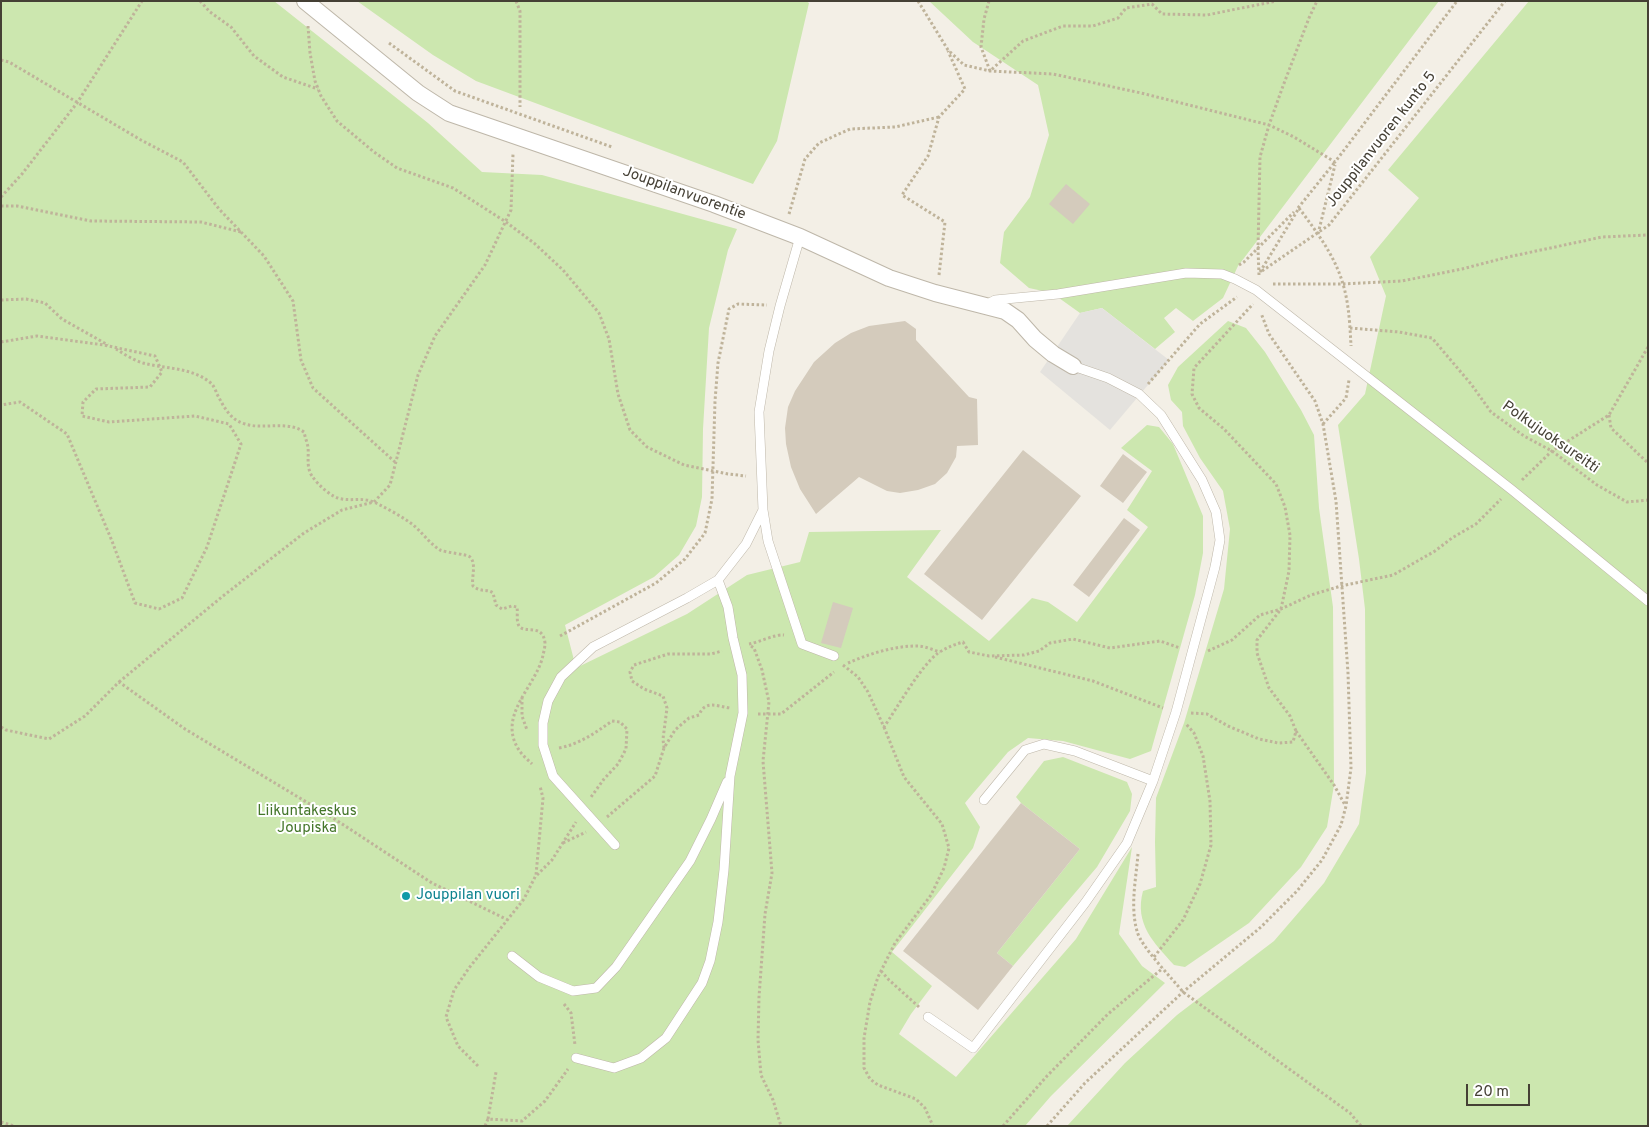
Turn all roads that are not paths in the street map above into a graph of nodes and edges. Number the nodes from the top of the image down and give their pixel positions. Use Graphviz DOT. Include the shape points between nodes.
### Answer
graph roads {
  1 [pos="307,3"];
  2 [pos="800,237"];
  3 [pos="983,306"];
  4 [pos="1073,366"];
  5 [pos="763,510"];
  6 [pos="718,580"];
  7 [pos="1648,601"];
  8 [pos="834,656"];
  9 [pos="731,772"];
  10 [pos="1153,781"];
  11 [pos="984,800"];
  12 [pos="615,845"];
  13 [pos="512,956"];
  14 [pos="928,1016"];
  15 [pos="576,1058"];
  1 -- 2 [label="street, Jouppilanvuorentie" via="418,93 449,113"];
  2 -- 3 [label="street, Jouppilanvuorentie" via="888,278"];
  2 -- 5 [label="lane" via="769,351 759,412"];
  3 -- 4 [label="street, Jouppilanvuorentie" via="1005,311 1053,354"];
  3 -- 7 [label="lane" via="995,300 1058,294 1186,273 1222,274 1255,290 1512,490"];
  4 -- 10 [label="lane" via="1108,378 1139,394 1161,415 1202,480 1216,512 1220,540 1215,568 1194,651"];
  5 -- 6 [label="lane" via="746,544"];
  5 -- 8 [label="lane" via="768,541 802,644"];
  6 -- 9 [label="lane" via="728,606 742,675 743,710"];
  6 -- 12 [label="lane" via="592,647 562,678 548,701 543,723 543,746 553,776"];
  9 -- 13 [label="lane" via="690,861 616,967 596,988 573,991 542,978"];
  9 -- 15 [label="lane" via="718,922 702,983 666,1038 641,1058 614,1068"];
  10 -- 11 [label="lane" via="1075,751 1044,744 1025,750"];
  10 -- 14 [label="lane" via="1127,843 973,1048"];
}
